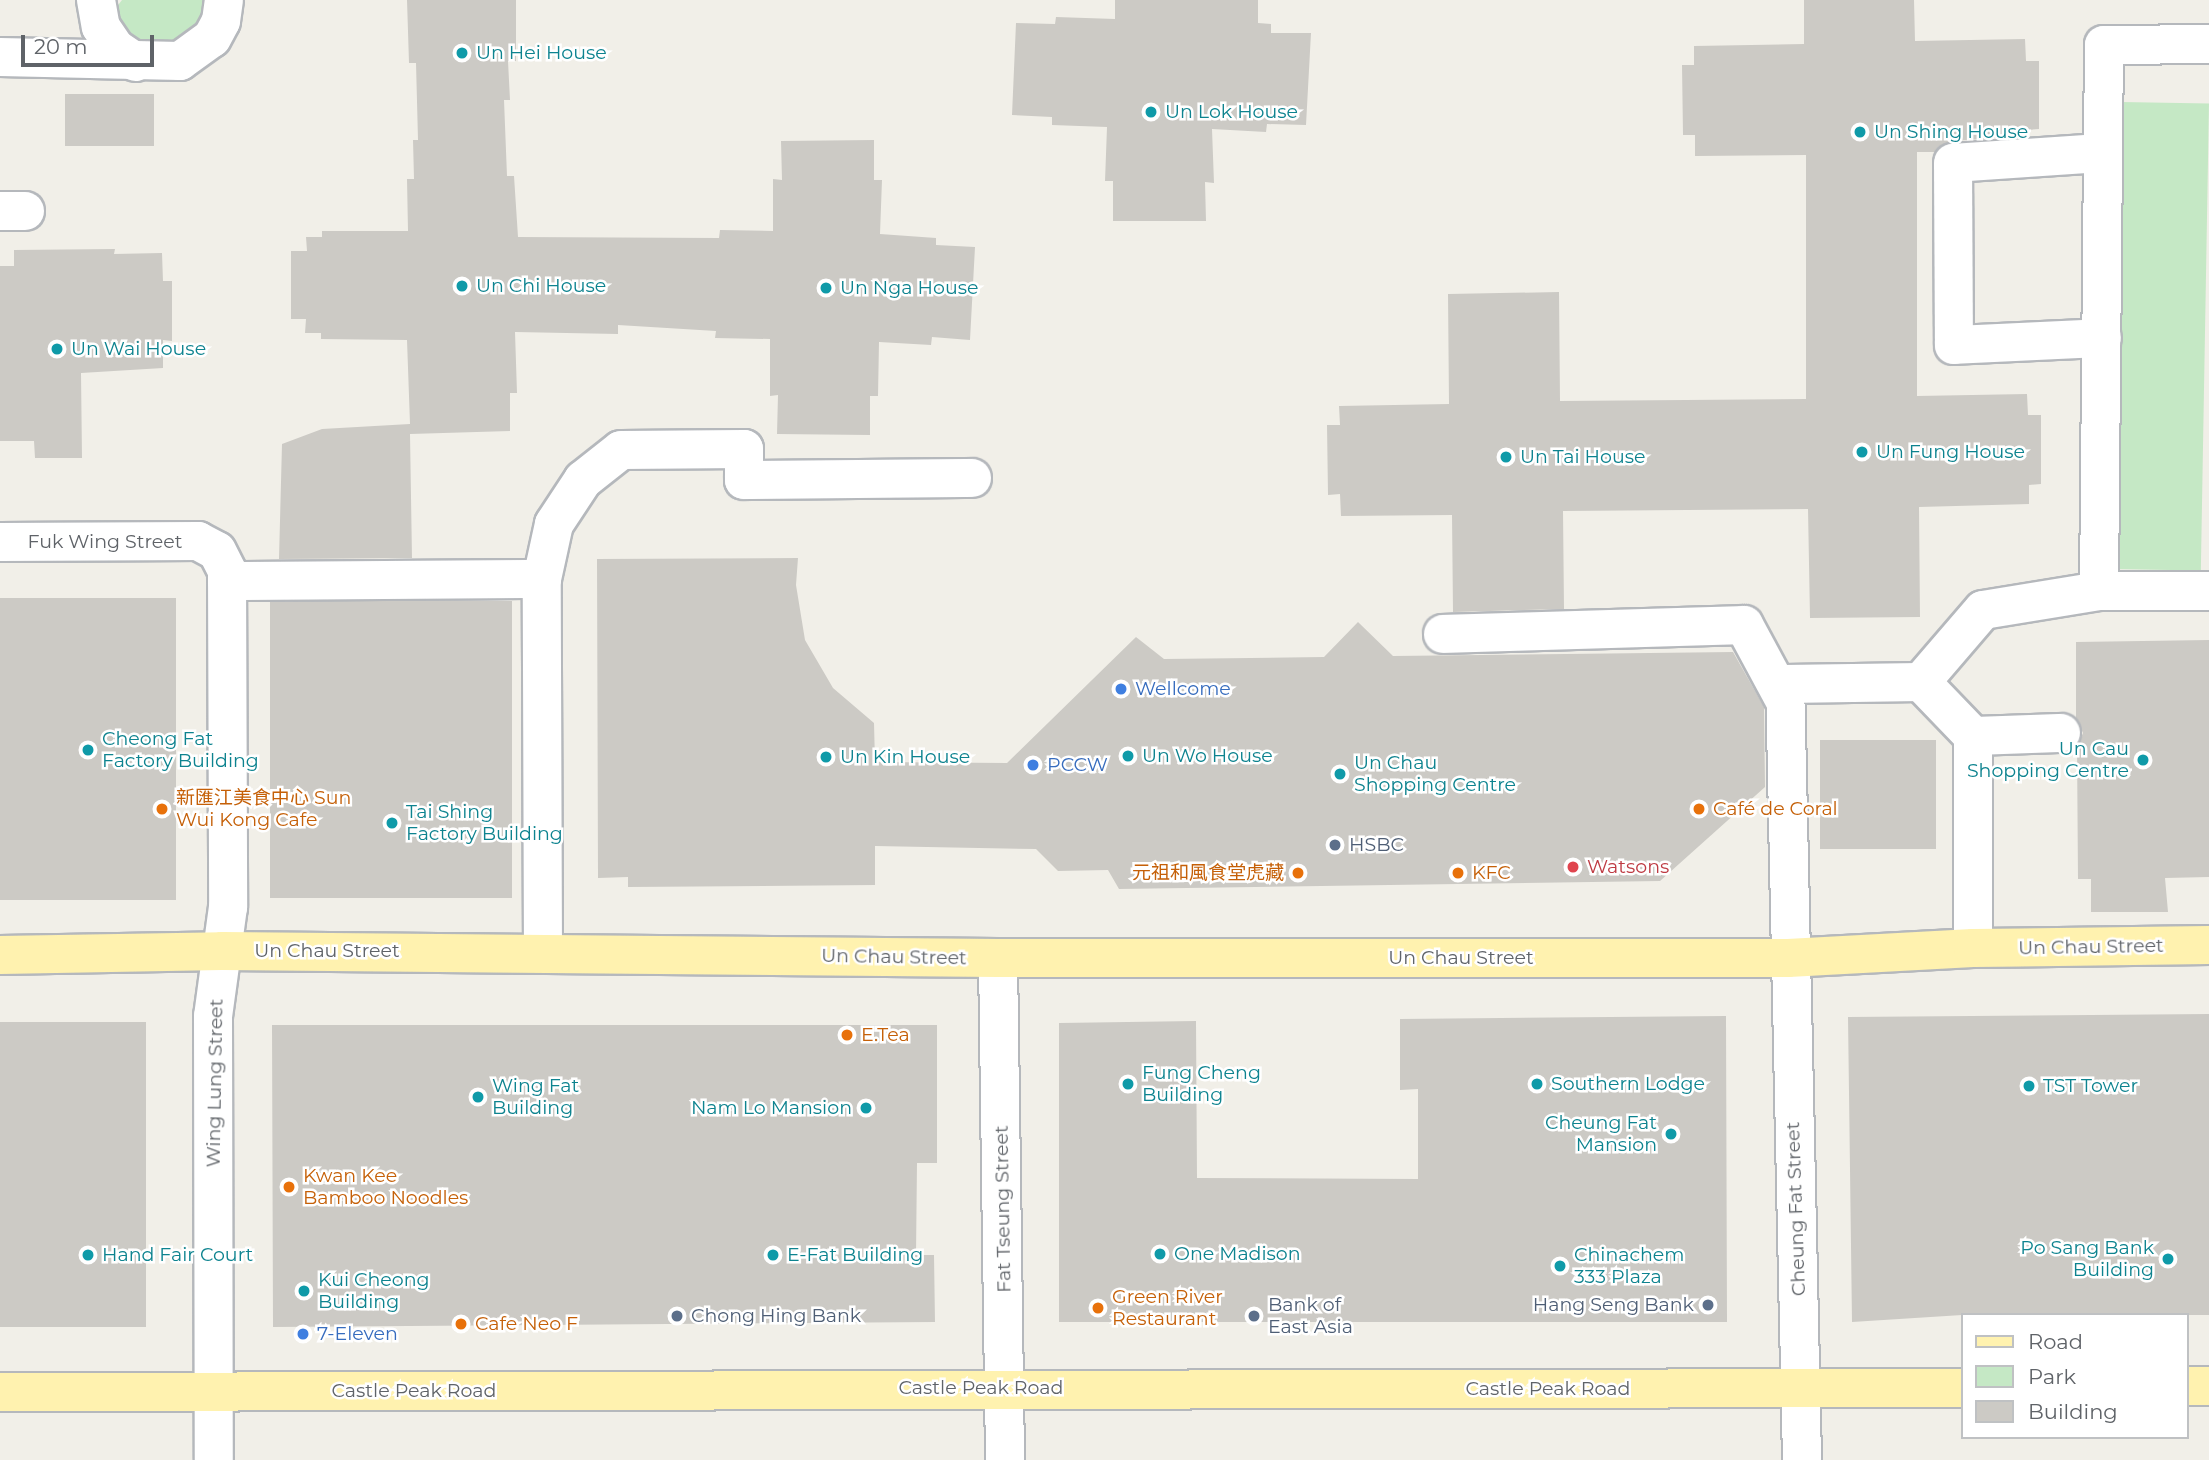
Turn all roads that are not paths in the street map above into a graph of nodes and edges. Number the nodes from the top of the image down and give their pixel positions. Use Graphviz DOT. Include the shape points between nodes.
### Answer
graph roads {
  1 [pos="96,0"];
  2 [pos="224,0"];
  3 [pos="2209,44"];
  4 [pos="0,57"];
  5 [pos="136,62"];
  6 [pos="2100,153"];
  7 [pos="2102,338"];
  8 [pos="972,478"];
  9 [pos="0,542"];
  10 [pos="542,579"];
  11 [pos="227,581"];
  12 [pos="2099,591"];
  13 [pos="2209,591"];
  14 [pos="1443,634"];
  15 [pos="1922,682"];
  16 [pos="1785,701"];
  17 [pos="2061,733"];
  18 [pos="1973,736"];
  19 [pos="2209,945"];
  20 [pos="1973,948"];
  21 [pos="222,951"];
  22 [pos="542,953"];
  23 [pos="0,955"];
  24 [pos="998,958"];
  25 [pos="1788,958"];
  26 [pos="2188,1386"];
  27 [pos="2209,1386"];
  28 [pos="1006,1388"];
  29 [pos="1960,1388"];
  30 [pos="1802,1390"];
  31 [pos="214,1391"];
  32 [pos="0,1392"];
  33 [pos="214,1460"];
  34 [pos="1004,1460"];
  35 [pos="1802,1460"];
  1 -- 5 [label="street" via="101,27 115,48"];
  2 -- 5 [label="street" via="221,21 197,52 180,61"];
  3 -- 6 [label="street" via="2104,45"];
  4 -- 5 [label="street"];
  6 -- 7 [label="street"];
  6 -- 7 [label="street" via="1953,163 1954,345"];
  7 -- 12 [label="street"];
  8 -- 10 [label="street" via="744,480 744,449 621,450 601,464 568,500 545,551"];
  9 -- 11 [label="street, Fuk Wing Street" via="198,541 217,551"];
  10 -- 11 [label="street"];
  10 -- 22 [label="street"];
  11 -- 21 [label="street, Wing Lung Street" via="228,907"];
  12 -- 13 [label="street"];
  12 -- 15 [label="street" via="1983,610"];
  14 -- 16 [label="street" via="1744,625"];
  15 -- 16 [label="street" via="1785,684"];
  15 -- 18 [label="street"];
  16 -- 25 [label="street"];
  17 -- 18 [label="street"];
  18 -- 20 [label="street"];
  19 -- 20 [label="main road, Un Chau Street"];
  20 -- 25 [label="main road, Un Chau Street"];
  21 -- 22 [label="main road, Un Chau Street"];
  21 -- 23 [label="main road, Un Chau Street"];
  21 -- 31 [label="street, Wing Lung Street" via="213,1016"];
  22 -- 24 [label="main road, Un Chau Street"];
  24 -- 25 [label="main road, Un Chau Street"];
  24 -- 28 [label="street, Fat Tseung Street"];
  25 -- 30 [label="street, Cheung Fat Street"];
  26 -- 27 [label="main road"];
  28 -- 30 [label="main road, Castle Peak Road"];
  28 -- 31 [label="main road, Castle Peak Road"];
  28 -- 34 [label="street, Fat Tseung Street"];
  29 -- 30 [label="main road, Castle Peak Road"];
  30 -- 35 [label="street, Cheung Fat Street"];
  31 -- 32 [label="main road, Castle Peak Road"];
  31 -- 33 [label="street, Wing Lung Street"];
}
